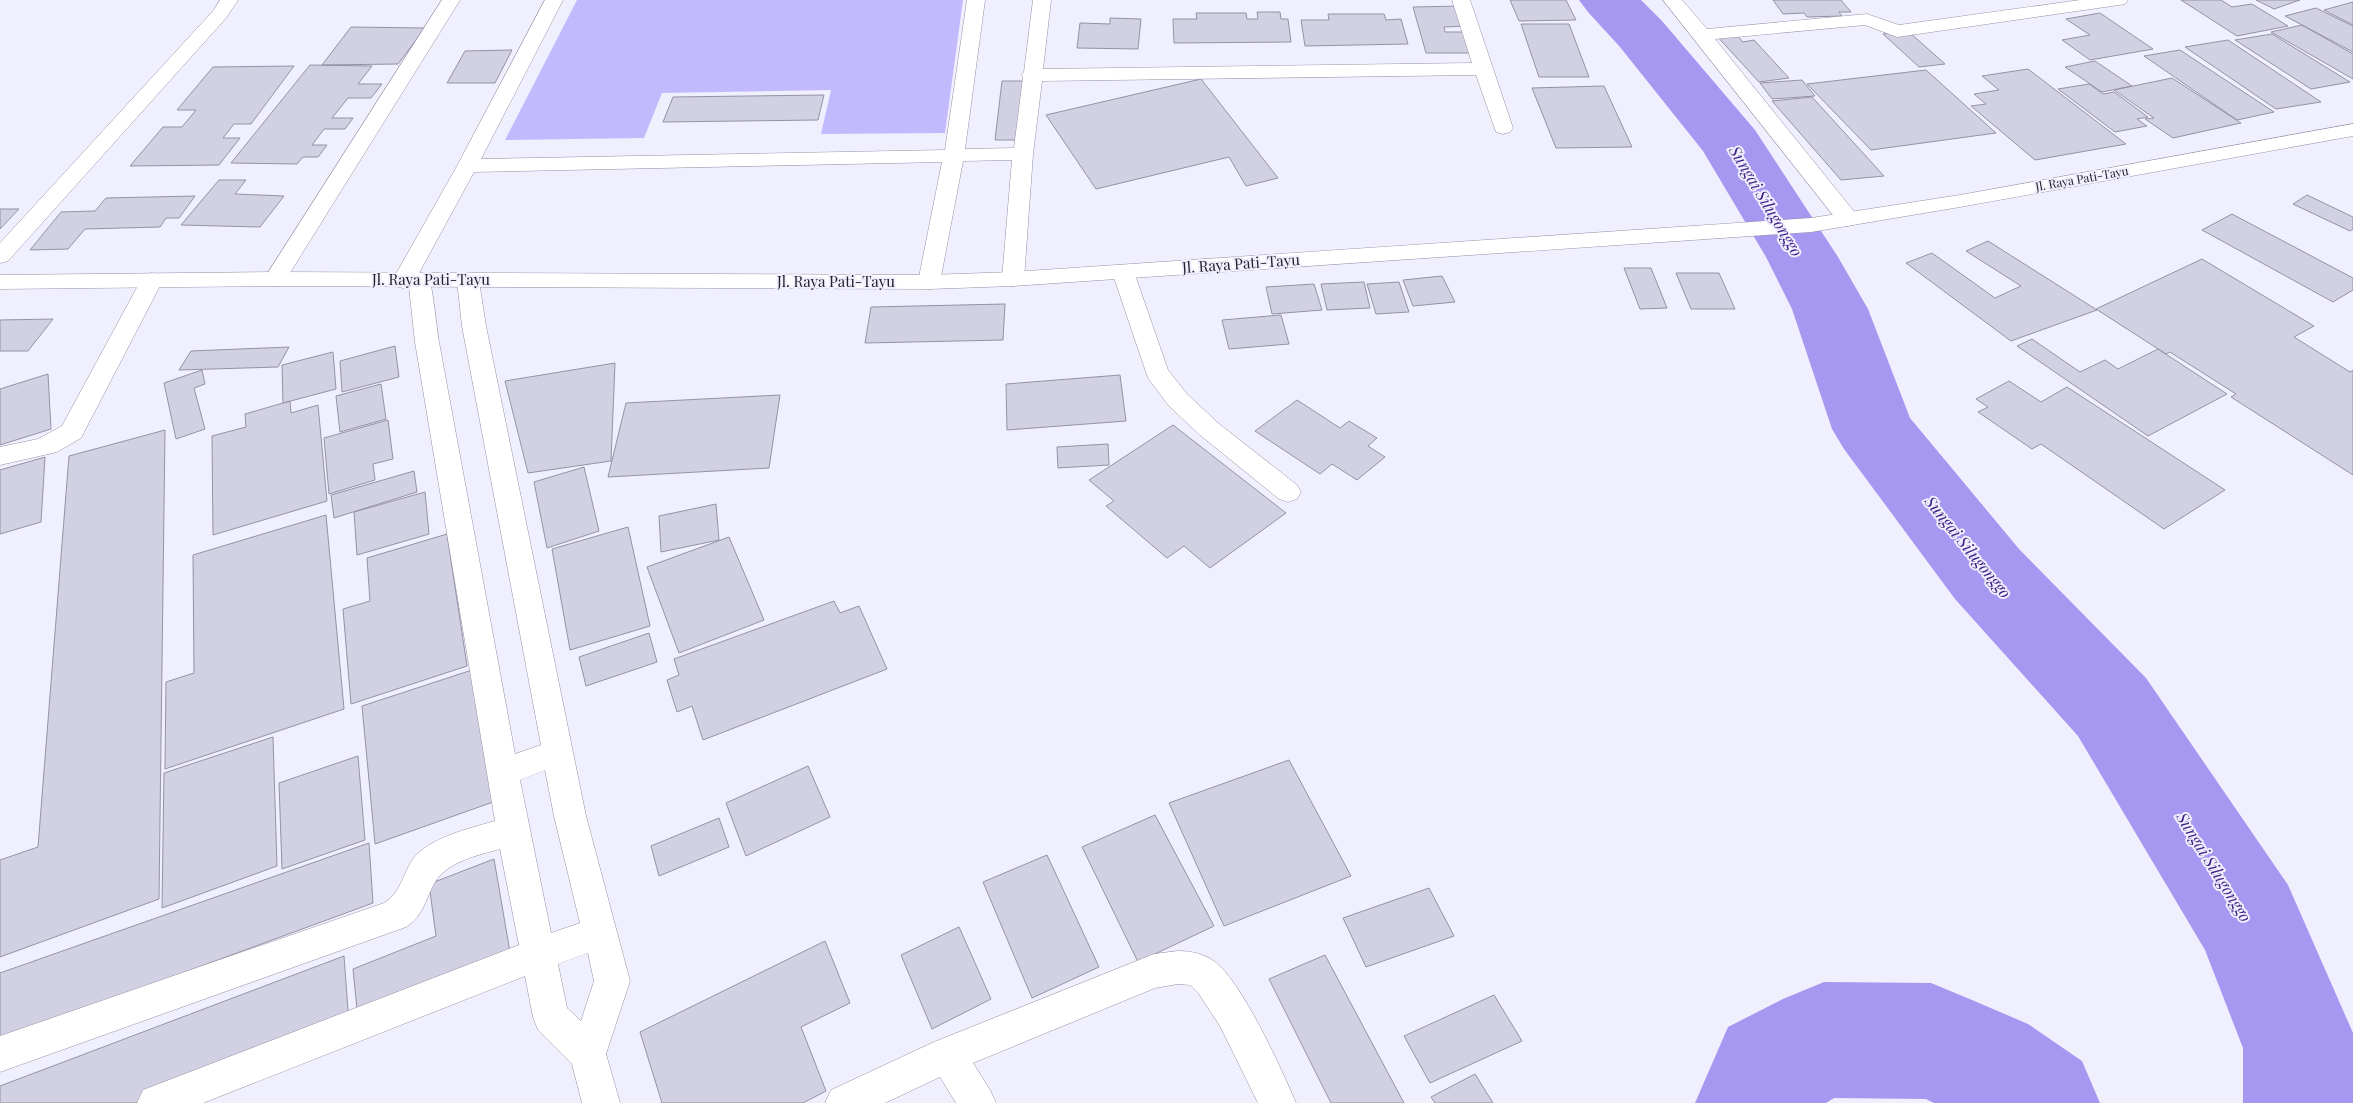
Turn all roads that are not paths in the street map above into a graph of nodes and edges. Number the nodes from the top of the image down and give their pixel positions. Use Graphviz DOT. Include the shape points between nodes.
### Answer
graph roads {
  1 [pos="228,0"];
  2 [pos="451,0"];
  3 [pos="554,0"];
  4 [pos="976,0"];
  5 [pos="1042,0"];
  6 [pos="1461,0"];
  7 [pos="1672,0"];
  8 [pos="2119,0"];
  9 [pos="1702,34"];
  10 [pos="1484,69"];
  11 [pos="1031,75"];
  12 [pos="1503,128"];
  13 [pos="2353,130"];
  14 [pos="1023,154"];
  15 [pos="954,156"];
  16 [pos="467,166"];
  17 [pos="1848,219"];
  18 [pos="0,256"];
  19 [pos="1123,272"];
  20 [pos="275,279"];
  21 [pos="152,280"];
  22 [pos="412,280"];
  23 [pos="1013,280"];
  24 [pos="468,281"];
  25 [pos="0,282"];
  26 [pos="929,282"];
  27 [pos="0,456"];
  28 [pos="1288,492"];
  29 [pos="557,752"];
  30 [pos="503,772"];
  31 [pos="513,830"];
  32 [pos="599,933"];
  33 [pos="538,954"];
  34 [pos="1,1054"];
  35 [pos="588,1054"];
  36 [pos="947,1055"];
  37 [pos="156,1103"];
  38 [pos="601,1103"];
  39 [pos="844,1103"];
  40 [pos="977,1103"];
  41 [pos="1277,1103"];
  1 -- 18 [label="street" via="220,14"];
  2 -- 20 [label="street"];
  3 -- 16 [label="street"];
  4 -- 15 [label="street"];
  5 -- 11 [label="street"];
  6 -- 10 [label="street"];
  7 -- 9 [label="street"];
  8 -- 9 [label="street" via="1898,30 1868,19"];
  9 -- 17 [label="street"];
  10 -- 11 [label="street"];
  10 -- 12 [label="street"];
  11 -- 14 [label="street"];
  13 -- 17 [label="street, Jl. Raya Pati-Tayu"];
  14 -- 15 [label="street"];
  14 -- 23 [label="street"];
  15 -- 16 [label="street"];
  15 -- 26 [label="street"];
  16 -- 22 [label="street"];
  17 -- 19 [label="street, Jl. Raya Pati-Tayu" via="1812,225 1672,236"];
  19 -- 23 [label="street, Jl. Raya Pati-Tayu"];
  19 -- 28 [label="street" via="1158,372 1173,393 1209,429"];
  20 -- 21 [label="street, Jl. Raya Pati-Tayu"];
  20 -- 22 [label="street, Jl. Raya Pati-Tayu"];
  21 -- 25 [label="street, Jl. Raya Pati-Tayu"];
  21 -- 27 [label="street" via="72,432 52,445"];
  22 -- 24 [label="street, Jl. Raya Pati-Tayu"];
  22 -- 30 [label="street" via="420,297"];
  23 -- 26 [label="street, Jl. Raya Pati-Tayu"];
  24 -- 26 [label="street, Jl. Raya Pati-Tayu"];
  24 -- 29 [label="street"];
  29 -- 30 [label="street"];
  29 -- 32 [label="street"];
  30 -- 31 [label="street"];
  31 -- 33 [label="street"];
  31 -- 34 [label="street" via="438,857 423,870 410,905 394,916"];
  32 -- 33 [label="street"];
  32 -- 35 [label="street" via="612,981"];
  33 -- 35 [label="street" via="551,1017"];
  33 -- 37 [label="street"];
  35 -- 38 [label="street"];
  36 -- 39 [label="street"];
  36 -- 40 [label="street"];
  36 -- 41 [label="street" via="1154,971 1179,967 1203,974 1224,997"];
}
